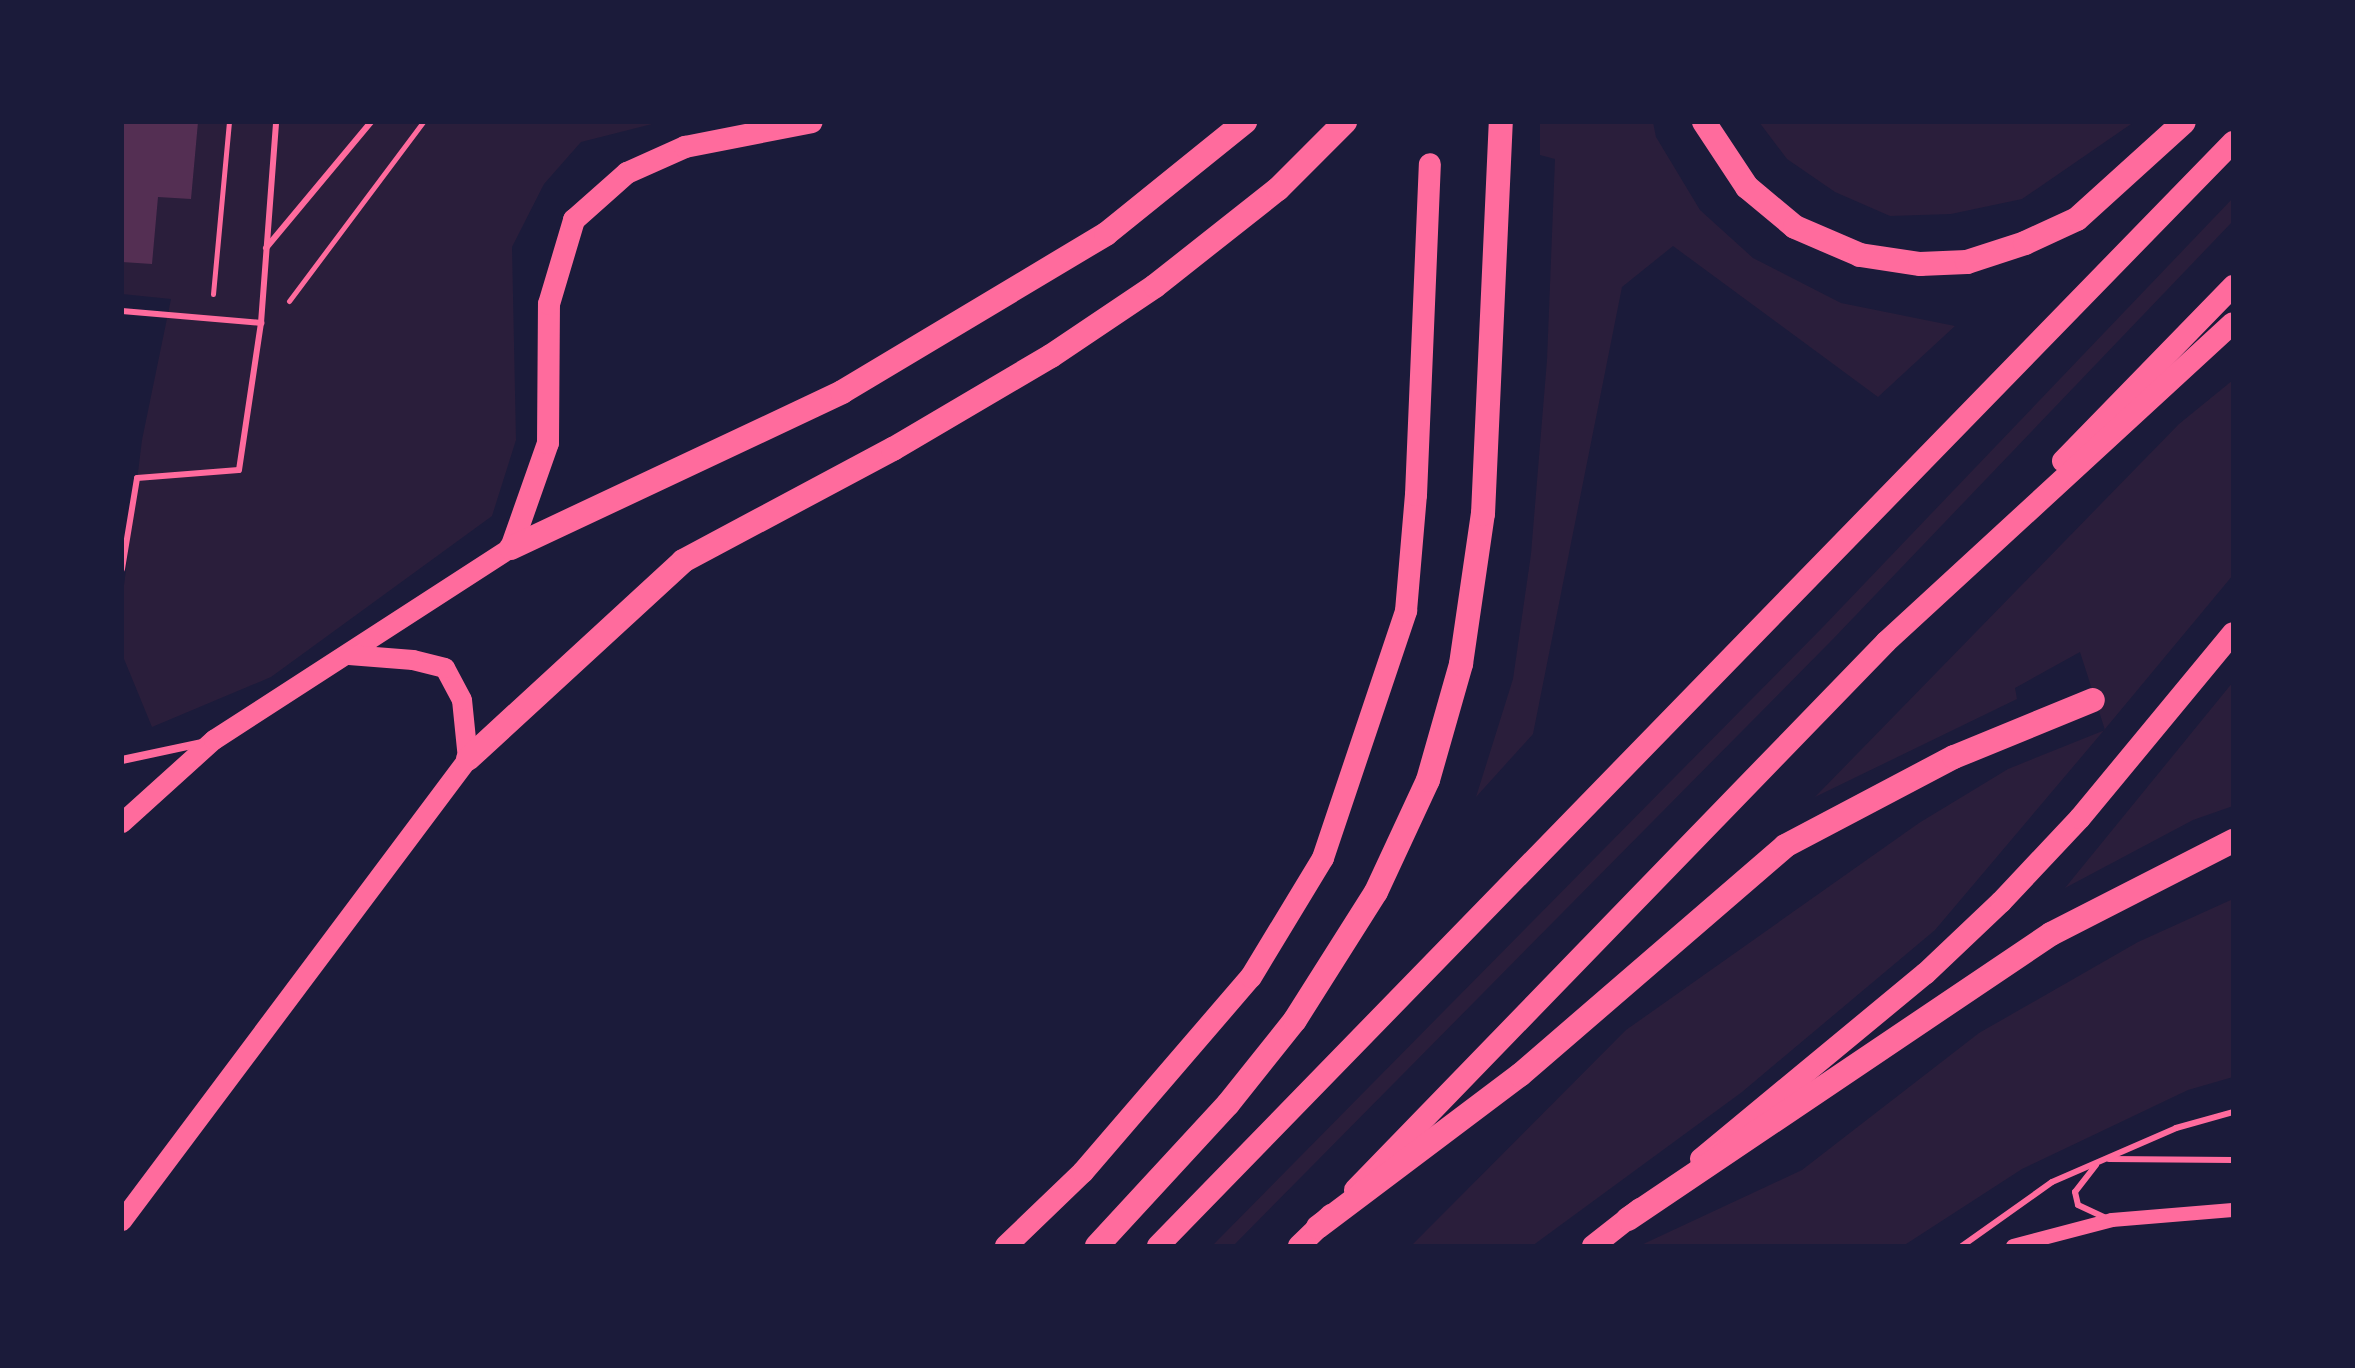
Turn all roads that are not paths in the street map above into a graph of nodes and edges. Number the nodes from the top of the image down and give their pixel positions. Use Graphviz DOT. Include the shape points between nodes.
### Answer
graph roads {
  1 [pos="276,122"];
  2 [pos="371,122"];
  3 [pos="812,122"];
  4 [pos="1245,122"];
  5 [pos="1345,122"];
  6 [pos="1501,122"];
  7 [pos="1704,122"];
  8 [pos="2184,122"];
  9 [pos="2233,142"];
  10 [pos="1430,164"];
  11 [pos="266,248"];
  12 [pos="2233,286"];
  13 [pos="122,311"];
  14 [pos="261,323"];
  15 [pos="2233,323"];
  16 [pos="511,548"];
  17 [pos="122,569"];
  18 [pos="2233,633"];
  19 [pos="1886,642"];
  20 [pos="349,655"];
  21 [pos="2093,700"];
  22 [pos="214,740"];
  23 [pos="468,759"];
  24 [pos="122,760"];
  25 [pos="122,823"];
  26 [pos="2233,841"];
  27 [pos="2233,1114"];
  28 [pos="2102,1160"];
  29 [pos="2233,1160"];
  30 [pos="130,1201"];
  31 [pos="2233,1210"];
  32 [pos="1628,1219"];
  33 [pos="2112,1220"];
  34 [pos="122,1221"];
  35 [pos="1318,1227"];
  36 [pos="2055,1233"];
  37 [pos="1006,1246"];
  38 [pos="1097,1246"];
  39 [pos="1158,1246"];
  40 [pos="1299,1246"];
  41 [pos="1593,1246"];
  42 [pos="1962,1246"];
  43 [pos="2013,1246"];
  44 [pos="2037,1246"];
  1 -- 11 [label="lane"];
  2 -- 11 [label="lane"];
  3 -- 16 [label="highway" via="685,147 627,173 574,220 549,304 548,443"];
  4 -- 16 [label="highway" via="1106,234 842,392"];
  5 -- 23 [label="highway" via="1278,189 1155,286 1051,356 893,449 683,561"];
  6 -- 38 [label="highway" via="1483,514 1461,664 1428,780 1376,892 1295,1020 1228,1104"];
  7 -- 8 [label="highway" via="1747,187 1795,227 1860,255 1920,264 1967,262 2077,219"];
  9 -- 39 [label="highway"];
  10 -- 37 [label="highway" via="1406,611 1323,858 1251,977 1083,1172"];
  11 -- 14 [label="lane"];
  12 -- 19 [label="highway"];
  13 -- 14 [label="lane"];
  14 -- 17 [label="lane" via="239,470 137,478"];
  15 -- 19 [label="highway"];
  16 -- 20 [label="main road"];
  18 -- 32 [label="highway" via="2080,818 2001,902 1925,974"];
  19 -- 35 [label="highway"];
  20 -- 22 [label="main road"];
  20 -- 23 [label="main road" via="445,668 462,700"];
  21 -- 35 [label="highway" via="1954,757 1785,846 1520,1075"];
  22 -- 24 [label="street"];
  22 -- 25 [label="main road"];
  23 -- 30 [label="main road"];
  26 -- 32 [label="highway" via="2051,934"];
  27 -- 28 [label="lane"];
  28 -- 29 [label="lane"];
  28 -- 33 [label="lane" via="2084,1175 2075,1192 2087,1213"];
  28 -- 42 [label="lane" via="2033,1192"];
  30 -- 34 [label="main road"];
  31 -- 33 [label="street"];
  32 -- 41 [label="highway"];
  33 -- 36 [label="street"];
  35 -- 40 [label="highway"];
  36 -- 43 [label="street"];
  36 -- 44 [label="street"];
}
